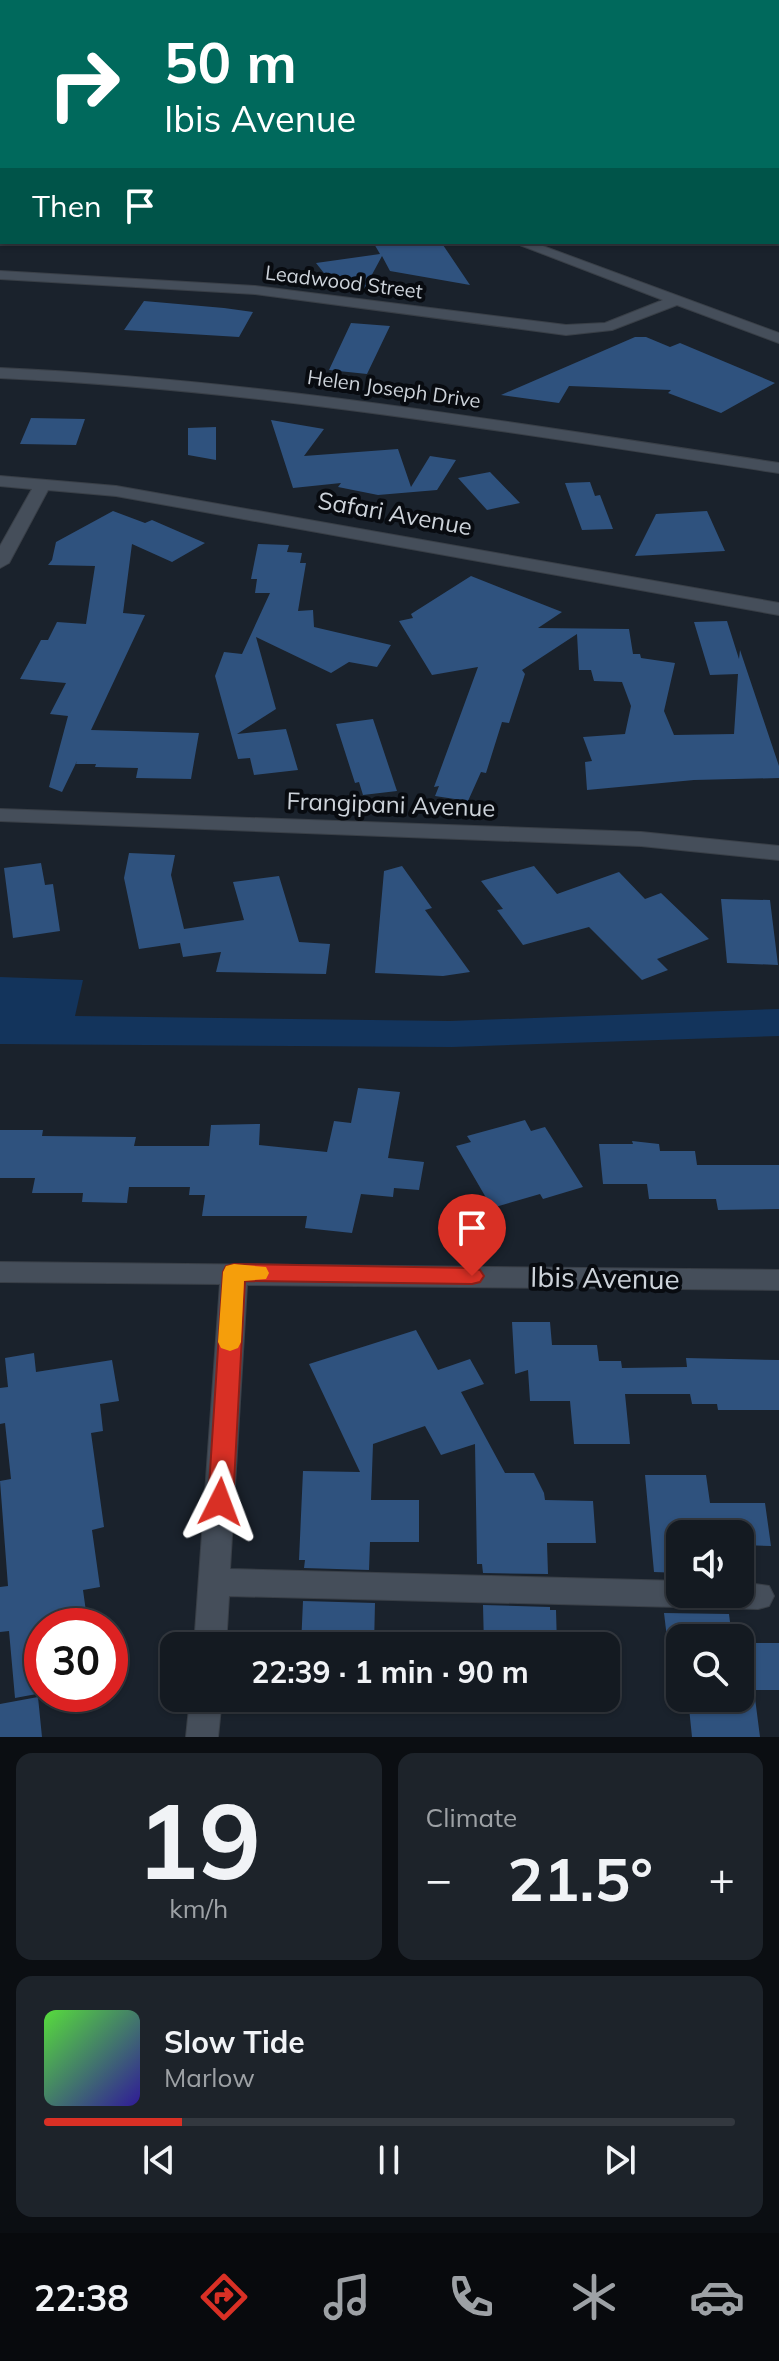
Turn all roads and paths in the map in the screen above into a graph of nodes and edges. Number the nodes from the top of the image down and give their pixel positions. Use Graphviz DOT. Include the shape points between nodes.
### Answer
graph roads {
  1 [pos="528,244"];
  2 [pos="0,275"];
  3 [pos="677,300"];
  4 [pos="779,338"];
  5 [pos="0,373"];
  6 [pos="779,468"];
  7 [pos="0,481"];
  8 [pos="43,484"];
  9 [pos="0,563"];
  10 [pos="779,609"];
  11 [pos="0,815"];
  12 [pos="779,853"];
  13 [pos="0,1272"];
  14 [pos="234,1272"];
  15 [pos="779,1280"];
  16 [pos="216,1582"];
  17 [pos="758,1596"];
  18 [pos="211,1632"];
  19 [pos="205,1712"];
  20 [pos="202,1737"];
  1 -- 3 [label="street"];
  2 -- 3 [label="street, Leadwood Street" via="255,290 566,330 607,327"];
  3 -- 4 [label="street"];
  5 -- 6 [label="street, Helen Joseph Drive" via="141,379 299,397"];
  7 -- 8 [label="street, Safari Avenue"];
  8 -- 9 [label="street"];
  8 -- 10 [label="street, Safari Avenue" via="287,519"];
  11 -- 12 [label="street, Frangipani Avenue" via="641,839"];
  13 -- 14 [label="street, Ibis Avenue"];
  14 -- 15 [label="street, Ibis Avenue"];
  14 -- 16 [label="street"];
  16 -- 17 [label="street"];
  16 -- 18 [label="street"];
  19 -- 20 [label="street"];
}
